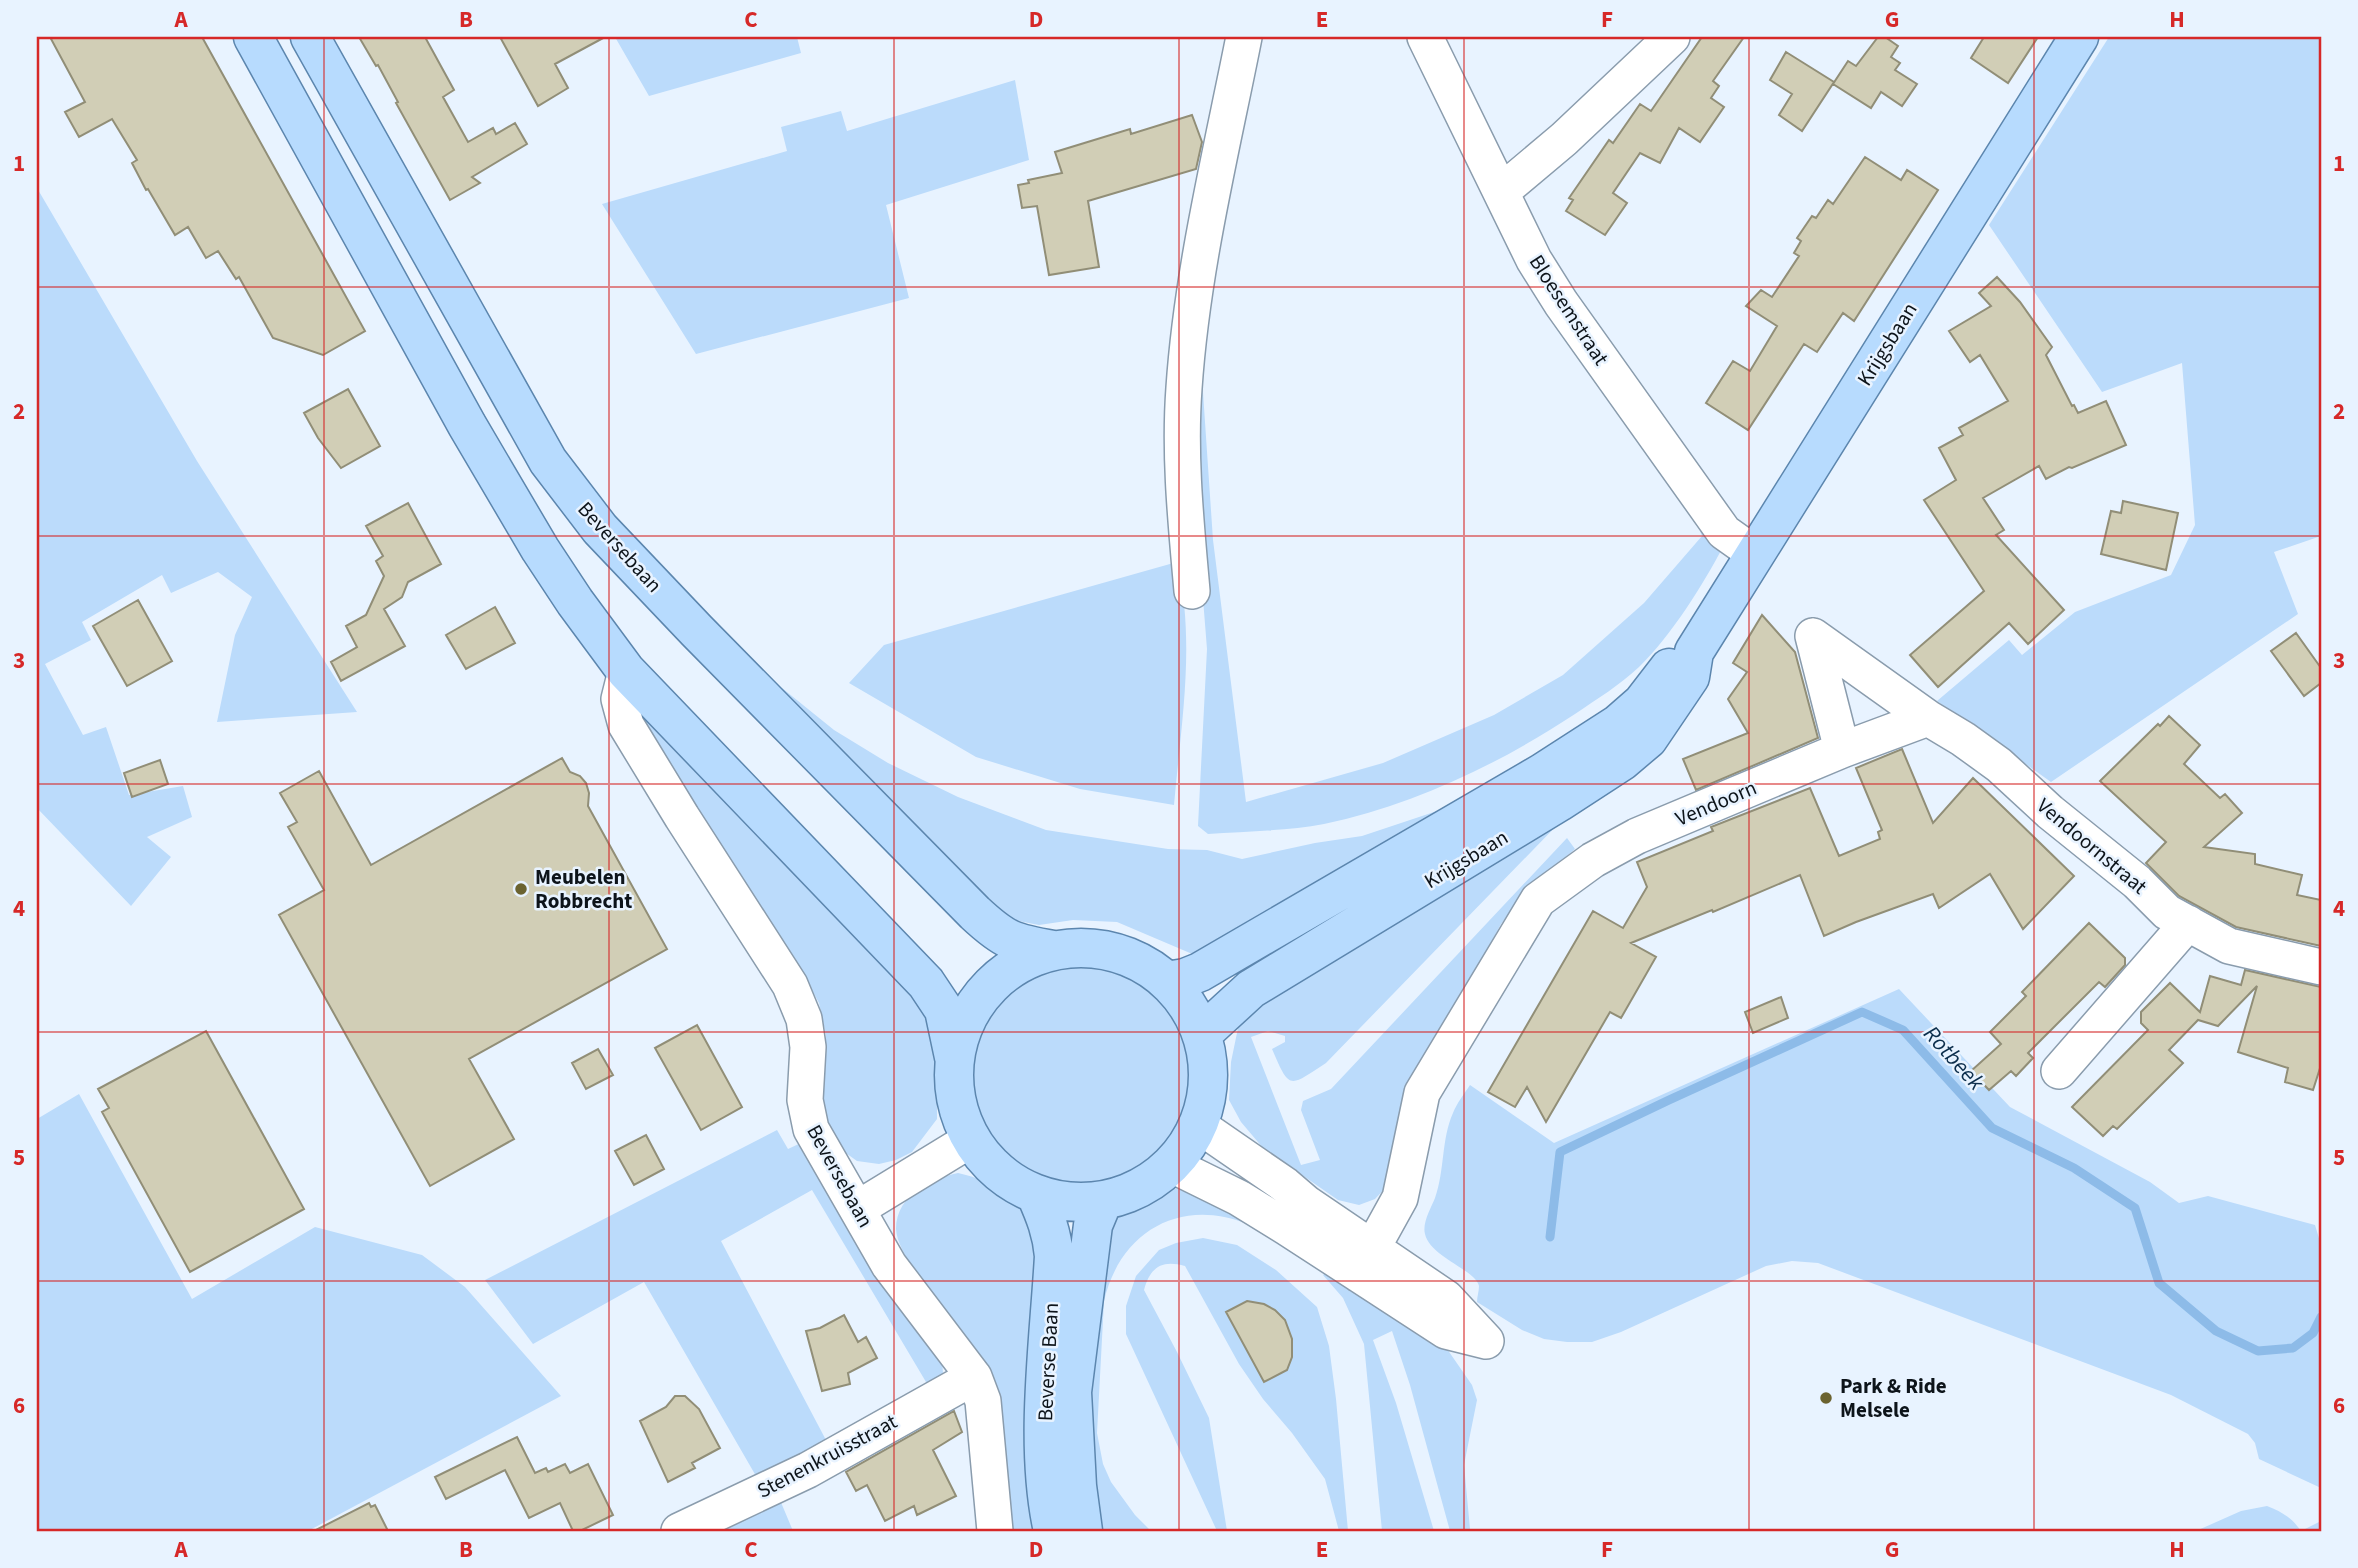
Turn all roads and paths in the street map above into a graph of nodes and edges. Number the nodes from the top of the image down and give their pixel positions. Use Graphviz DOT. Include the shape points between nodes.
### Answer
graph roads {
  1 [pos="253,37"];
  2 [pos="310,37"];
  3 [pos="1244,37"];
  4 [pos="1425,37"];
  5 [pos="1672,37"];
  6 [pos="2079,37"];
  7 [pos="1501,192"];
  8 [pos="1755,554"];
  9 [pos="1192,590"];
  10 [pos="1694,652"];
  11 [pos="626,671"];
  12 [pos="1928,718"];
  13 [pos="1842,750"];
  14 [pos="2188,923"];
  15 [pos="1053,950"];
  16 [pos="2321,967"];
  17 [pos="1167,981"];
  18 [pos="1202,1034"];
  19 [pos="954,1057"];
  20 [pos="2059,1071"];
  21 [pos="1198,1125"];
  22 [pos="970,1140"];
  23 [pos="1172,1165"];
  24 [pos="1036,1195"];
  25 [pos="1103,1201"];
  26 [pos="857,1209"];
  27 [pos="1366,1261"];
  28 [pos="974,1377"];
  29 [pos="679,1531"];
  30 [pos="995,1531"];
  31 [pos="1053,1531"];
  32 [pos="1083,1531"];
  1 -- 11 [label="main road" via="540,549"];
  2 -- 15 [label="main road, Beversebaan" via="548,461 600,529 993,931 1014,943"];
  3 -- 9 [label="street" via="1194,289 1183,390 1182,486"];
  4 -- 7 [label="street, Bloesemstraat"];
  5 -- 7 [label="street"];
  6 -- 8 [label="main road, Krijgsbaan"];
  7 -- 8 [label="street, Bloesemstraat" via="1561,303 1724,532"];
  8 -- 10 [label="main road, Krijgsbaan"];
  10 -- 17 [label="main road, Krijgsbaan" via="1670,667 1642,703 1618,724 1542,773 1200,972"];
  10 -- 18 [label="main road, Krijgsbaan" via="1690,677 1648,739 1622,761 1251,989"];
  11 -- 19 [label="main road" via="926,984 944,1010"];
  11 -- 26 [label="street, Beversebaan" via="619,699 626,725 790,985 804,1019 808,1047 805,1100 811,1129"];
  12 -- 13 [label="street, Vendoorn"];
  12 -- 13 [label="street" via="1813,636"];
  12 -- 14 [label="street, Vendoornstraat" via="1999,765 2166,912"];
  13 -- 27 [label="street, Vendoorn" via="1637,836 1593,860 1538,900 1422,1093 1400,1198"];
  14 -- 16 [label="street, Vendoornstraat" via="2229,946"];
  14 -- 20 [label="street"];
  15 -- 17 [label="main road" via="1094,947 1133,958"];
  15 -- 19 [label="main road" via="1017,964 987,988 965,1020"];
  17 -- 18 [label="main road" via="1188,1006"];
  18 -- 21 [label="main road" via="1208,1064 1207,1095"];
  19 -- 22 [label="main road" via="955,1100"];
  21 -- 23 [label="main road"];
  21 -- 27 [label="street" via="1285,1185"];
  22 -- 24 [label="main road" via="999,1173"];
  22 -- 26 [label="street"];
  23 -- 25 [label="main road" via="1140,1188"];
  23 -- 27 [label="street"];
  24 -- 25 [label="main road" via="1080,1203"];
  24 -- 31 [label="main road, Beverse Baan" via="1048,1221 1054,1256 1044,1423"];
  25 -- 32 [label="main road, Beverse Baan" via="1093,1225 1072,1392"];
  26 -- 28 [label="street, Beversebaan" via="889,1265"];
  28 -- 29 [label="street, Stenenkruisstraat" via="808,1469"];
  28 -- 30 [label="street, Beversebaan" via="983,1401"];
}
